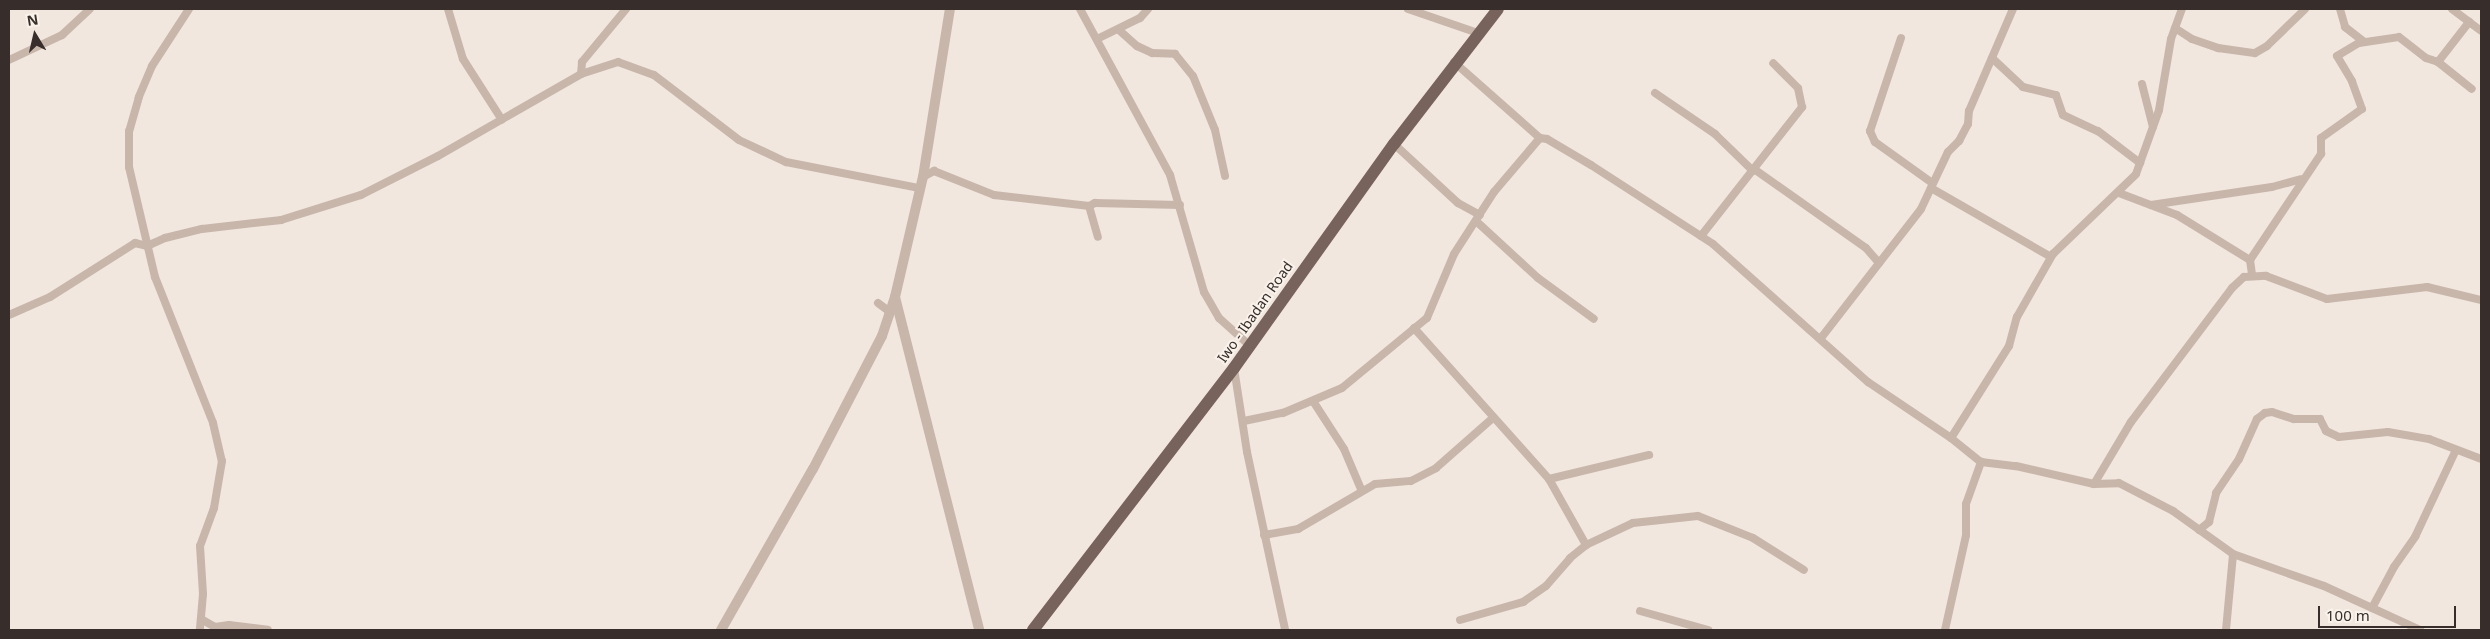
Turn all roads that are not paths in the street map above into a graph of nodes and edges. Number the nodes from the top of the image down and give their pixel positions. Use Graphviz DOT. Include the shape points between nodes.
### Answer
graph roads {
  1 [pos="90,9"];
  2 [pos="189,9"];
  3 [pos="448,9"];
  4 [pos="626,9"];
  5 [pos="950,9"];
  6 [pos="1080,9"];
  7 [pos="1148,9"];
  8 [pos="1408,9"];
  9 [pos="1498,9"];
  10 [pos="2013,9"];
  11 [pos="2182,9"];
  12 [pos="2305,9"];
  13 [pos="2340,9"];
  14 [pos="2452,9"];
  15 [pos="2469,22"];
  16 [pos="2175,28"];
  17 [pos="1120,30"];
  18 [pos="2481,31"];
  19 [pos="1481,34"];
  20 [pos="1901,38"];
  21 [pos="1097,39"];
  22 [pos="2364,42"];
  23 [pos="1992,58"];
  24 [pos="9,60"];
  25 [pos="1454,62"];
  26 [pos="2438,62"];
  27 [pos="1773,64"];
  28 [pos="581,74"];
  29 [pos="2142,84"];
  30 [pos="2472,89"];
  31 [pos="1655,93"];
  32 [pos="502,120"];
  33 [pos="2153,127"];
  34 [pos="1540,138"];
  35 [pos="1394,144"];
  36 [pos="2140,162"];
  37 [pos="1754,170"];
  38 [pos="923,176"];
  39 [pos="1225,176"];
  40 [pos="2303,178"];
  41 [pos="1932,185"];
  42 [pos="919,188"];
  43 [pos="2118,193"];
  44 [pos="2151,205"];
  45 [pos="1089,206"];
  46 [pos="1180,206"];
  47 [pos="1478,218"];
  48 [pos="1701,236"];
  49 [pos="1098,237"];
  50 [pos="147,246"];
  51 [pos="2051,257"];
  52 [pos="2250,260"];
  53 [pos="1879,262"];
  54 [pos="2252,274"];
  55 [pos="895,297"];
  56 [pos="2481,300"];
  57 [pos="878,302"];
  58 [pos="890,312"];
  59 [pos="9,315"];
  60 [pos="1594,319"];
  61 [pos="1414,328"];
  62 [pos="1821,338"];
  63 [pos="1248,344"];
  64 [pos="1234,368"];
  65 [pos="1313,401"];
  66 [pos="1493,418"];
  67 [pos="1244,421"];
  68 [pos="1951,438"];
  69 [pos="2456,450"];
  70 [pos="1649,456"];
  71 [pos="2481,459"];
  72 [pos="1981,462"];
  73 [pos="1549,478"];
  74 [pos="2094,484"];
  75 [pos="1362,489"];
  76 [pos="2200,530"];
  77 [pos="1264,535"];
  78 [pos="1586,545"];
  79 [pos="2233,554"];
  80 [pos="1804,570"];
  81 [pos="2372,608"];
  82 [pos="1640,611"];
  83 [pos="201,619"];
  84 [pos="1460,620"];
  85 [pos="200,630"];
  86 [pos="268,630"];
  87 [pos="721,630"];
  88 [pos="979,630"];
  89 [pos="1033,630"];
  90 [pos="1286,630"];
  91 [pos="1708,630"];
  92 [pos="1944,630"];
  93 [pos="2226,630"];
  94 [pos="2420,630"];
  1 -- 24 [label="street" via="62,35"];
  2 -- 50 [label="street" via="152,66 129,130 129,167"];
  3 -- 32 [label="street" via="463,59"];
  4 -- 28 [label="street" via="582,62"];
  5 -- 38 [label="street"];
  6 -- 21 [label="street"];
  7 -- 17 [label="street"];
  8 -- 19 [label="street"];
  9 -- 19 [label="main road, Iwo - Ibadan Road"];
  10 -- 23 [label="street"];
  11 -- 16 [label="street"];
  12 -- 16 [label="street" via="2268,46 2255,53 2218,48 2192,39"];
  13 -- 22 [label="street" via="2345,27"];
  14 -- 15 [label="street"];
  15 -- 18 [label="street"];
  15 -- 26 [label="street"];
  16 -- 33 [label="street"];
  17 -- 21 [label="street"];
  17 -- 39 [label="street" via="1137,46 1152,53 1175,54 1193,76 1214,130"];
  19 -- 25 [label="main road, Iwo - Ibadan Road"];
  20 -- 41 [label="street" via="1870,131 1875,142"];
  21 -- 46 [label="street" via="1170,175"];
  22 -- 26 [label="street" via="2399,38 2426,58"];
  22 -- 40 [label="street" via="2346,48 2336,56 2352,81 2362,109 2321,138 2321,154"];
  23 -- 36 [label="street" via="2023,87 2056,95 2063,115 2098,131"];
  23 -- 41 [label="street" via="1969,111 1968,124"];
  25 -- 34 [label="street"];
  25 -- 35 [label="main road, Iwo - Ibadan Road"];
  26 -- 30 [label="street"];
  27 -- 37 [label="street" via="1798,88 1802,107"];
  28 -- 32 [label="street"];
  28 -- 42 [label="street" via="618,62 638,67 674,88 739,140 786,162"];
  29 -- 33 [label="street"];
  31 -- 37 [label="street" via="1721,139"];
  32 -- 50 [label="street" via="362,196 281,220 202,229"];
  33 -- 36 [label="street"];
  34 -- 47 [label="street" via="1494,192"];
  34 -- 48 [label="street" via="1591,165"];
  35 -- 47 [label="street"];
  35 -- 63 [label="main road, Iwo - Ibadan Road"];
  36 -- 43 [label="street" via="2130,183"];
  37 -- 48 [label="street"];
  37 -- 53 [label="street" via="1866,248"];
  38 -- 42 [label="street"];
  38 -- 45 [label="street" via="934,171 994,195"];
  40 -- 44 [label="street" via="2272,187"];
  40 -- 52 [label="street"];
  41 -- 51 [label="street"];
  41 -- 53 [label="street" via="1920,209"];
  42 -- 55 [label="street"];
  43 -- 44 [label="street"];
  43 -- 51 [label="street"];
  44 -- 52 [label="street" via="2177,215"];
  45 -- 46 [label="street" via="1095,203"];
  45 -- 49 [label="street"];
  46 -- 63 [label="street" via="1204,292 1219,318"];
  47 -- 60 [label="street" via="1538,278"];
  47 -- 61 [label="street" via="1454,254 1427,318"];
  48 -- 62 [label="street" via="1754,277 1792,316"];
  50 -- 59 [label="street" via="135,243 50,297"];
  50 -- 83 [label="street" via="165,306 213,423 222,461 216,500 200,546"];
  51 -- 68 [label="street" via="2017,317 2009,346"];
  52 -- 54 [label="street"];
  53 -- 62 [label="street"];
  54 -- 56 [label="street" via="2266,276 2327,299 2427,287"];
  54 -- 74 [label="street" via="2232,288 2131,422"];
  55 -- 58 [label="street"];
  55 -- 88 [label="street"];
  57 -- 58 [label="street"];
  58 -- 87 [label="street" via="882,336 831,436"];
  61 -- 65 [label="street" via="1342,388"];
  61 -- 66 [label="street"];
  62 -- 68 [label="street" via="1868,382"];
  63 -- 64 [label="main road, Iwo - Ibadan Road"];
  64 -- 67 [label="street" via="1238,405"];
  64 -- 89 [label="main road, Iwo - Ibadan Road"];
  65 -- 67 [label="street" via="1283,413"];
  65 -- 75 [label="street" via="1344,449"];
  66 -- 73 [label="street"];
  66 -- 75 [label="street" via="1436,468 1411,481 1375,484"];
  67 -- 77 [label="street"];
  68 -- 72 [label="street"];
  69 -- 71 [label="street"];
  69 -- 76 [label="street" via="2429,439 2388,432 2339,437 2326,431 2320,419 2294,419 2265,413 2256,419 2239,459 2216,493 2208,522"];
  69 -- 81 [label="street" via="2415,537"];
  70 -- 73 [label="street"];
  72 -- 74 [label="street" via="2016,466"];
  72 -- 92 [label="street" via="1966,504 1966,534 1950,618"];
  73 -- 78 [label="street"];
  74 -- 76 [label="street" via="2119,483 2144,493"];
  75 -- 77 [label="street" via="1298,529"];
  76 -- 79 [label="street"];
  77 -- 90 [label="street"];
  78 -- 80 [label="street" via="1632,523 1698,516 1752,538"];
  78 -- 84 [label="street" via="1546,586 1523,602"];
  79 -- 81 [label="street" via="2324,586"];
  79 -- 93 [label="street"];
  81 -- 94 [label="street"];
  82 -- 91 [label="street"];
  83 -- 85 [label="street"];
  83 -- 86 [label="street" via="215,627 229,625"];
}
